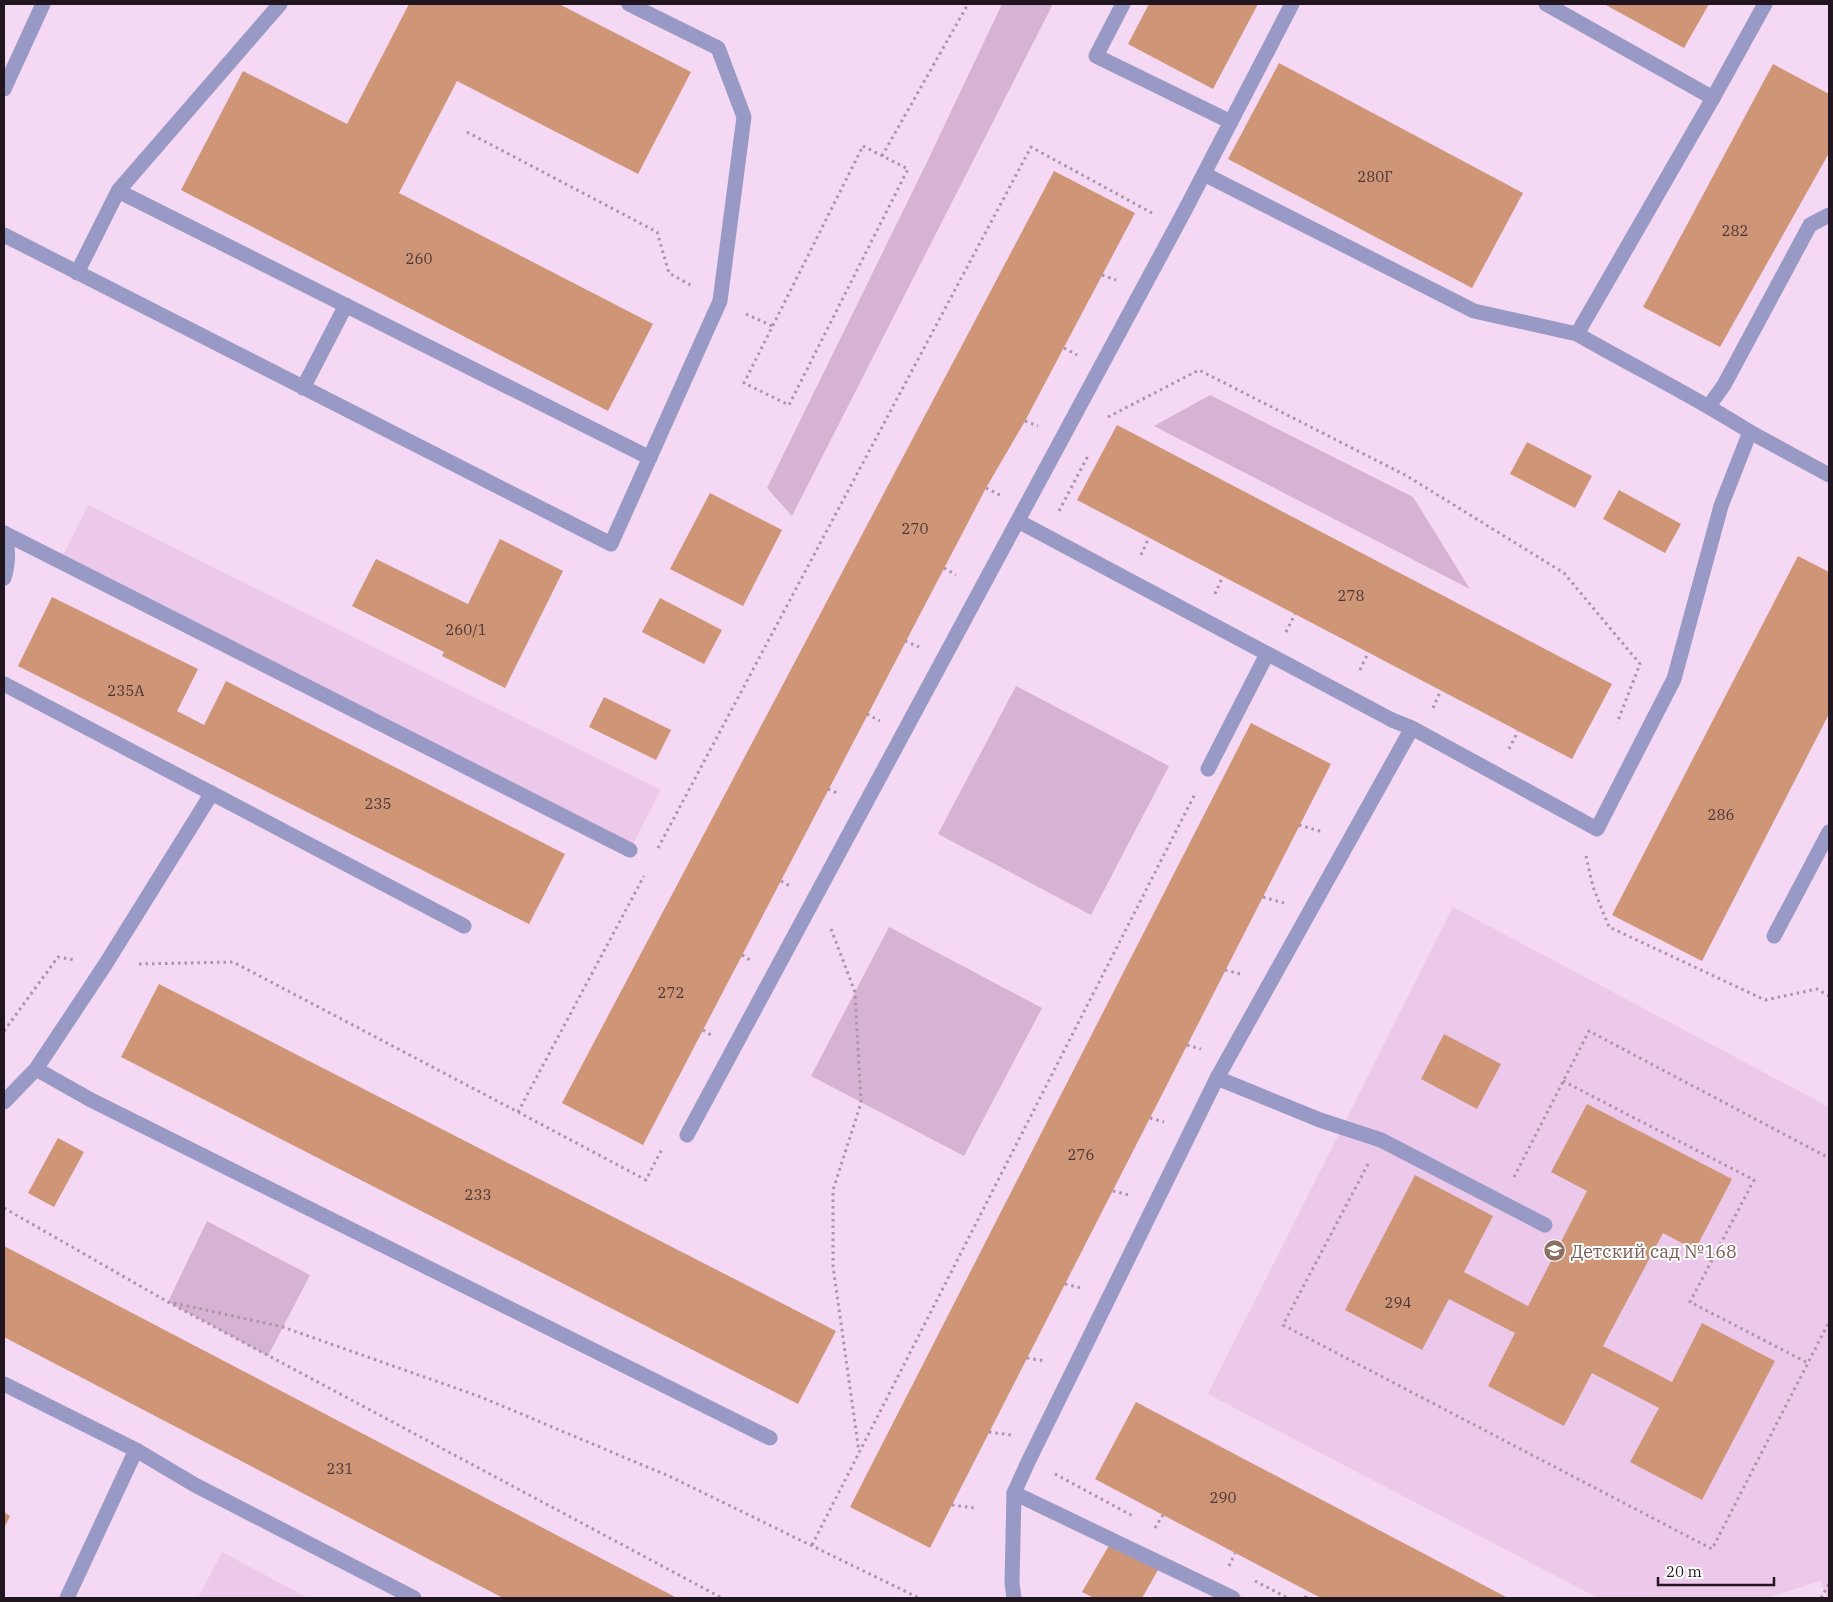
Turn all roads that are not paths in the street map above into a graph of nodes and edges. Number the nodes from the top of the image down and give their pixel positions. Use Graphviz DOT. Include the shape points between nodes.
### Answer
graph roads {
  1 [pos="43,4"];
  2 [pos="280,4"];
  3 [pos="629,4"];
  4 [pos="1124,4"];
  5 [pos="1292,4"];
  6 [pos="1546,4"];
  7 [pos="1765,4"];
  8 [pos="4,89"];
  9 [pos="1713,98"];
  10 [pos="1232,122"];
  11 [pos="1204,174"];
  12 [pos="118,191"];
  13 [pos="1829,215"];
  14 [pos="4,236"];
  15 [pos="77,273"];
  16 [pos="346,305"];
  17 [pos="1577,334"];
  18 [pos="304,388"];
  19 [pos="1709,406"];
  20 [pos="1750,432"];
  21 [pos="650,458"];
  22 [pos="1829,475"];
  23 [pos="1018,521"];
  24 [pos="4,533"];
  25 [pos="4,578"];
  26 [pos="1267,654"];
  27 [pos="4,684"];
  28 [pos="1412,728"];
  29 [pos="1208,769"];
  30 [pos="212,794"];
  31 [pos="1829,832"];
  32 [pos="630,850"];
  33 [pos="464,926"];
  34 [pos="1774,936"];
  35 [pos="36,1069"];
  36 [pos="1217,1078"];
  37 [pos="4,1102"];
  38 [pos="687,1134"];
  39 [pos="1545,1225"];
  40 [pos="4,1384"];
  41 [pos="770,1438"];
  42 [pos="136,1450"];
  43 [pos="1014,1493"];
  44 [pos="67,1598"];
  45 [pos="414,1598"];
  46 [pos="1014,1598"];
  47 [pos="1233,1598"];
  1 -- 8 [label="street"];
  2 -- 12 [label="street"];
  3 -- 21 [label="street" via="718,48 744,117 720,302"];
  4 -- 10 [label="street" via="1096,56"];
  5 -- 10 [label="street"];
  6 -- 9 [label="street"];
  7 -- 9 [label="street"];
  9 -- 17 [label="street"];
  10 -- 11 [label="street"];
  11 -- 17 [label="street" via="1474,311"];
  11 -- 23 [label="street"];
  12 -- 15 [label="street"];
  12 -- 16 [label="street"];
  13 -- 19 [label="street" via="1810,225"];
  14 -- 15 [label="street"];
  15 -- 18 [label="street"];
  16 -- 18 [label="street"];
  16 -- 21 [label="street"];
  17 -- 19 [label="street"];
  18 -- 21 [label="street" via="611,544"];
  19 -- 20 [label="street"];
  20 -- 22 [label="street"];
  20 -- 28 [label="street" via="1721,506 1674,680 1597,829"];
  23 -- 26 [label="street"];
  23 -- 38 [label="street"];
  24 -- 25 [label="street" via="8,565"];
  24 -- 32 [label="street"];
  26 -- 28 [label="street"];
  26 -- 29 [label="street"];
  27 -- 30 [label="street"];
  28 -- 36 [label="street"];
  30 -- 33 [label="street"];
  30 -- 35 [label="street"];
  31 -- 34 [label="street"];
  35 -- 37 [label="street"];
  35 -- 41 [label="street" via="91,1100"];
  36 -- 39 [label="street" via="1320,1120 1381,1140"];
  36 -- 43 [label="street"];
  40 -- 42 [label="street"];
  42 -- 44 [label="street"];
  42 -- 45 [label="street" via="194,1485"];
  43 -- 46 [label="street"];
  43 -- 47 [label="street"];
}
